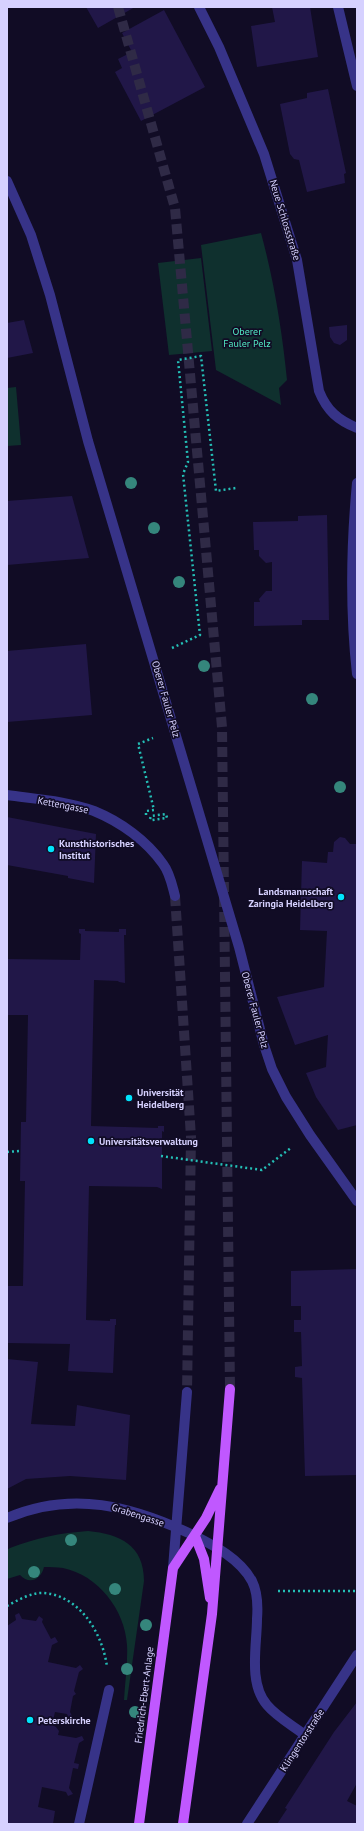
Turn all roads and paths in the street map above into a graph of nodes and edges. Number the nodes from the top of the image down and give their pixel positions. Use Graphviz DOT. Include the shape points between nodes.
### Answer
graph roads {
  1 [pos="199,7"];
  2 [pos="338,7"];
  3 [pos="357,86"];
  4 [pos="7,181"];
  5 [pos="357,428"];
  6 [pos="357,483"];
  7 [pos="236,488"];
  8 [pos="154,657"];
  9 [pos="357,674"];
  10 [pos="139,750"];
  11 [pos="7,795"];
  12 [pos="151,816"];
  13 [pos="175,896"];
  14 [pos="290,1149"];
  15 [pos="20,1151"];
  16 [pos="7,1152"];
  17 [pos="161,1156"];
  18 [pos="357,1201"];
  19 [pos="230,1389"];
  20 [pos="187,1392"];
  21 [pos="223,1484"];
  22 [pos="7,1518"];
  23 [pos="177,1528"];
  24 [pos="195,1536"];
  25 [pos="218,1548"];
  26 [pos="173,1568"];
  27 [pos="272,1591"];
  28 [pos="357,1591"];
  29 [pos="7,1606"];
  30 [pos="212,1614"];
  31 [pos="357,1655"];
  32 [pos="109,1690"];
  33 [pos="305,1735"];
  34 [pos="79,1824"];
  35 [pos="140,1824"];
  36 [pos="183,1824"];
  37 [pos="247,1824"];
  1 -- 5 [label="street, Neue Schlossstraße" via="219,47 264,154 298,260 319,391 335,417"];
  2 -- 3 [label="street"];
  4 -- 8 [label="street, Oberer Fauler Pelz" via="31,236 42,270 88,441"];
  6 -- 9 [label="street" via="352,544 352,600"];
  7 -- 8 [label="path" via="216,491 201,356 178,360 188,462 183,474 200,635"];
  8 -- 18 [label="street, Oberer Fauler Pelz" via="272,1069 310,1135"];
  10 -- 12 [label="path" via="154,810 146,812 147,821 167,818 166,814"];
  11 -- 13 [label="street, Kettengasse" via="71,805 93,811 114,822 140,839 164,865"];
  14 -- 17 [label="path" via="262,1170"];
  15 -- 16 [label="path"];
  19 -- 21 [label="main road"];
  20 -- 23 [label="street, Friedrich-Ebert-Anlage"];
  21 -- 24 [label="main road, Friedrich-Ebert-Anlage"];
  21 -- 25 [label="main road"];
  22 -- 23 [label="street, Grabengasse" via="32,1508 72,1503 96,1504 126,1509"];
  23 -- 24 [label="street, Grabengasse"];
  23 -- 26 [label="street, Friedrich-Ebert-Anlage"];
  24 -- 25 [label="street, Grabengasse"];
  24 -- 26 [label="main road, Friedrich-Ebert-Anlage"];
  24 -- 30 [label="main road" via="204,1559"];
  25 -- 30 [label="main road"];
  25 -- 33 [label="street, Grabengasse" via="245,1571 256,1591 256,1671 261,1694 266,1704"];
  26 -- 35 [label="main road, Friedrich-Ebert-Anlage"];
  27 -- 28 [label="path"];
  29 -- 32 [label="path" via="32,1595 44,1593 55,1595 77,1607 89,1620 104,1651"];
  30 -- 36 [label="main road"];
  31 -- 33 [label="street, Klingentorstraße"];
  32 -- 34 [label="street"];
  33 -- 37 [label="street, Klingentorstraße"];
}
